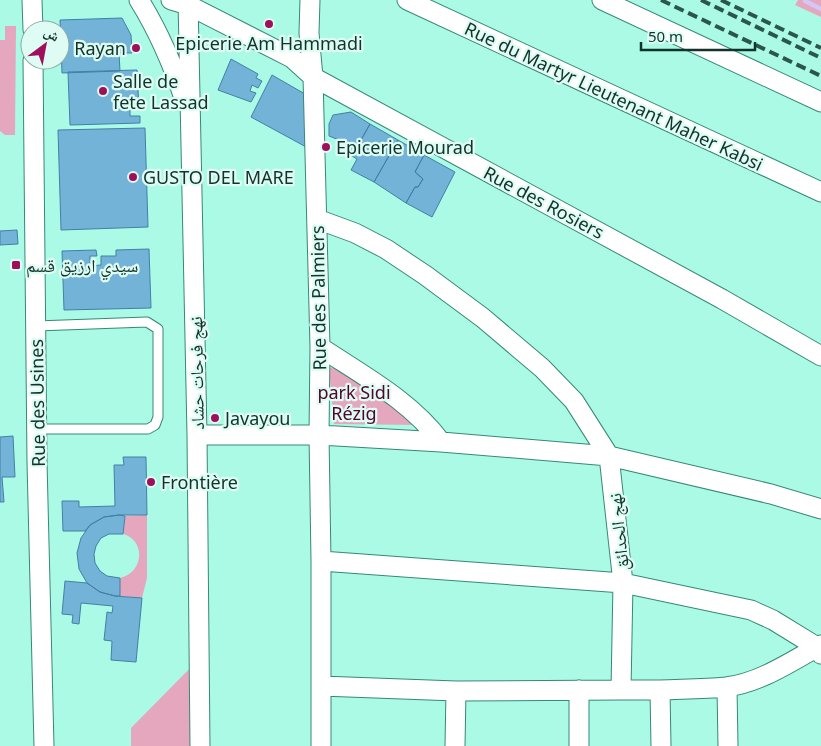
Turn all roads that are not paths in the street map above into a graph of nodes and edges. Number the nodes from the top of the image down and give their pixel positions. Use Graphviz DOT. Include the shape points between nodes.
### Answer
graph roads {
  1 [pos="32,0"];
  2 [pos="139,0"];
  3 [pos="310,0"];
  4 [pos="407,0"];
  5 [pos="602,0"];
  6 [pos="183,1"];
  7 [pos="33,20"];
  8 [pos="33,70"];
  9 [pos="313,77"];
  10 [pos="821,102"];
  11 [pos="190,118"];
  12 [pos="821,192"];
  13 [pos="317,219"];
  14 [pos="36,326"];
  15 [pos="320,347"];
  16 [pos="821,356"];
  17 [pos="37,429"];
  18 [pos="197,435"];
  19 [pos="319,435"];
  20 [pos="441,442"];
  21 [pos="609,456"];
  22 [pos="821,509"];
  23 [pos="321,561"];
  24 [pos="623,583"];
  25 [pos="820,648"];
  26 [pos="321,686"];
  27 [pos="727,687"];
  28 [pos="579,690"];
  29 [pos="621,690"];
  30 [pos="660,690"];
  31 [pos="456,691"];
  32 [pos="44,746"];
  33 [pos="200,746"];
  34 [pos="321,746"];
  35 [pos="455,746"];
  36 [pos="579,746"];
  37 [pos="661,746"];
  38 [pos="728,746"];
  1 -- 7 [label="street"];
  2 -- 11 [label="street" via="173,66"];
  3 -- 9 [label="street, Rue des Palmiers"];
  4 -- 12 [label="street, Rue du Martyr Lieutenant Maher Kabsi"];
  5 -- 10 [label="street"];
  6 -- 9 [label="street, Rue des Rosiers" via="292,58"];
  6 -- 11 [label="street, نهج فرحات حشاد"];
  8 -- 14 [label="street, Rue des Usines"];
  9 -- 13 [label="street, Rue des Palmiers"];
  9 -- 16 [label="street, Rue des Rosiers"];
  11 -- 18 [label="street, نهج فرحات حشاد"];
  13 -- 15 [label="street, Rue des Palmiers"];
  13 -- 21 [label="street, نهج الحدائق" via="386,249 483,318 542,368 574,401"];
  14 -- 17 [label="street, Rue des Usines"];
  14 -- 17 [label="lane" via="147,322 158,329 158,417 155,425 148,429"];
  15 -- 19 [label="street, Rue des Palmiers"];
  15 -- 20 [label="street" via="413,412"];
  17 -- 32 [label="street, Rue des Usines"];
  18 -- 19 [label="street"];
  18 -- 33 [label="street, نهج فرحات حشاد"];
  19 -- 20 [label="street"];
  19 -- 23 [label="street, Rue des Palmiers"];
  20 -- 21 [label="street"];
  21 -- 22 [label="street"];
  21 -- 24 [label="street, نهج الحدائق"];
  23 -- 24 [label="street"];
  23 -- 26 [label="street, Rue des Palmiers"];
  24 -- 25 [label="street" via="751,610"];
  24 -- 29 [label="street, نهج الحدائق"];
  25 -- 27 [label="street" via="753,679"];
  26 -- 31 [label="street"];
  26 -- 34 [label="street, Rue des Palmiers"];
  27 -- 30 [label="street"];
  27 -- 38 [label="street"];
  28 -- 29 [label="street"];
  28 -- 31 [label="street"];
  28 -- 36 [label="street"];
  29 -- 30 [label="street"];
  30 -- 37 [label="street"];
  31 -- 35 [label="street"];
}
